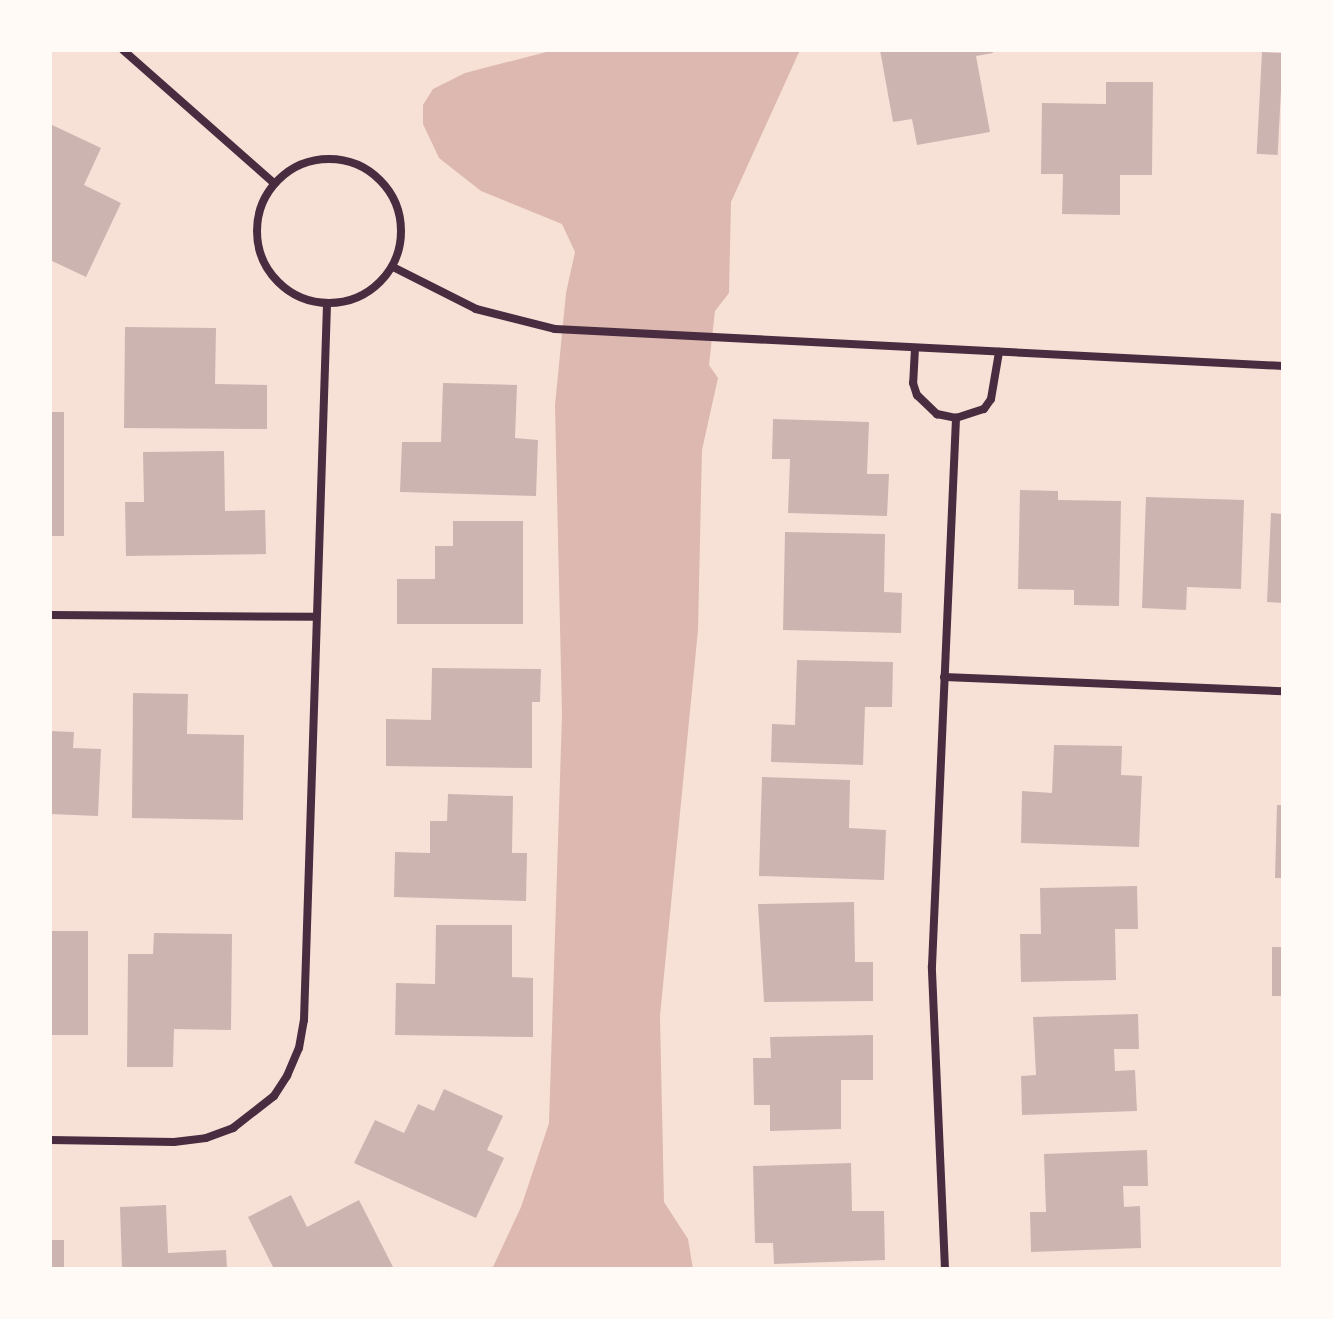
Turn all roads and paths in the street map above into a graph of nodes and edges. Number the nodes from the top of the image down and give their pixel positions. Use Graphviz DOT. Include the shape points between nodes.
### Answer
graph roads {
  1 [pos="123,50"];
  2 [pos="274,183"];
  3 [pos="393,267"];
  4 [pos="327,303"];
  5 [pos="915,348"];
  6 [pos="999,352"];
  7 [pos="1283,366"];
  8 [pos="956,418"];
  9 [pos="50,615"];
  10 [pos="316,617"];
  11 [pos="944,677"];
  12 [pos="1283,691"];
  13 [pos="50,1140"];
  14 [pos="945,1269"];
  1 -- 2 [label="street"];
  2 -- 3 [label="street" via="296,166 321,159 352,162 374,174 392,195 401,218 401,243"];
  2 -- 4 [label="street" via="261,204 259,254 281,286 303,299"];
  3 -- 4 [label="street" via="358,298"];
  3 -- 5 [label="street" via="476,309 555,329"];
  4 -- 10 [label="street"];
  5 -- 6 [label="street"];
  5 -- 8 [label="street" via="917,395 937,414"];
  6 -- 7 [label="street"];
  6 -- 8 [label="street" via="991,399 984,409"];
  8 -- 11 [label="street"];
  9 -- 10 [label="street"];
  10 -- 13 [label="street" via="304,1020 287,1076 257,1113 206,1138"];
  11 -- 12 [label="street"];
  11 -- 14 [label="street" via="932,966"];
}
